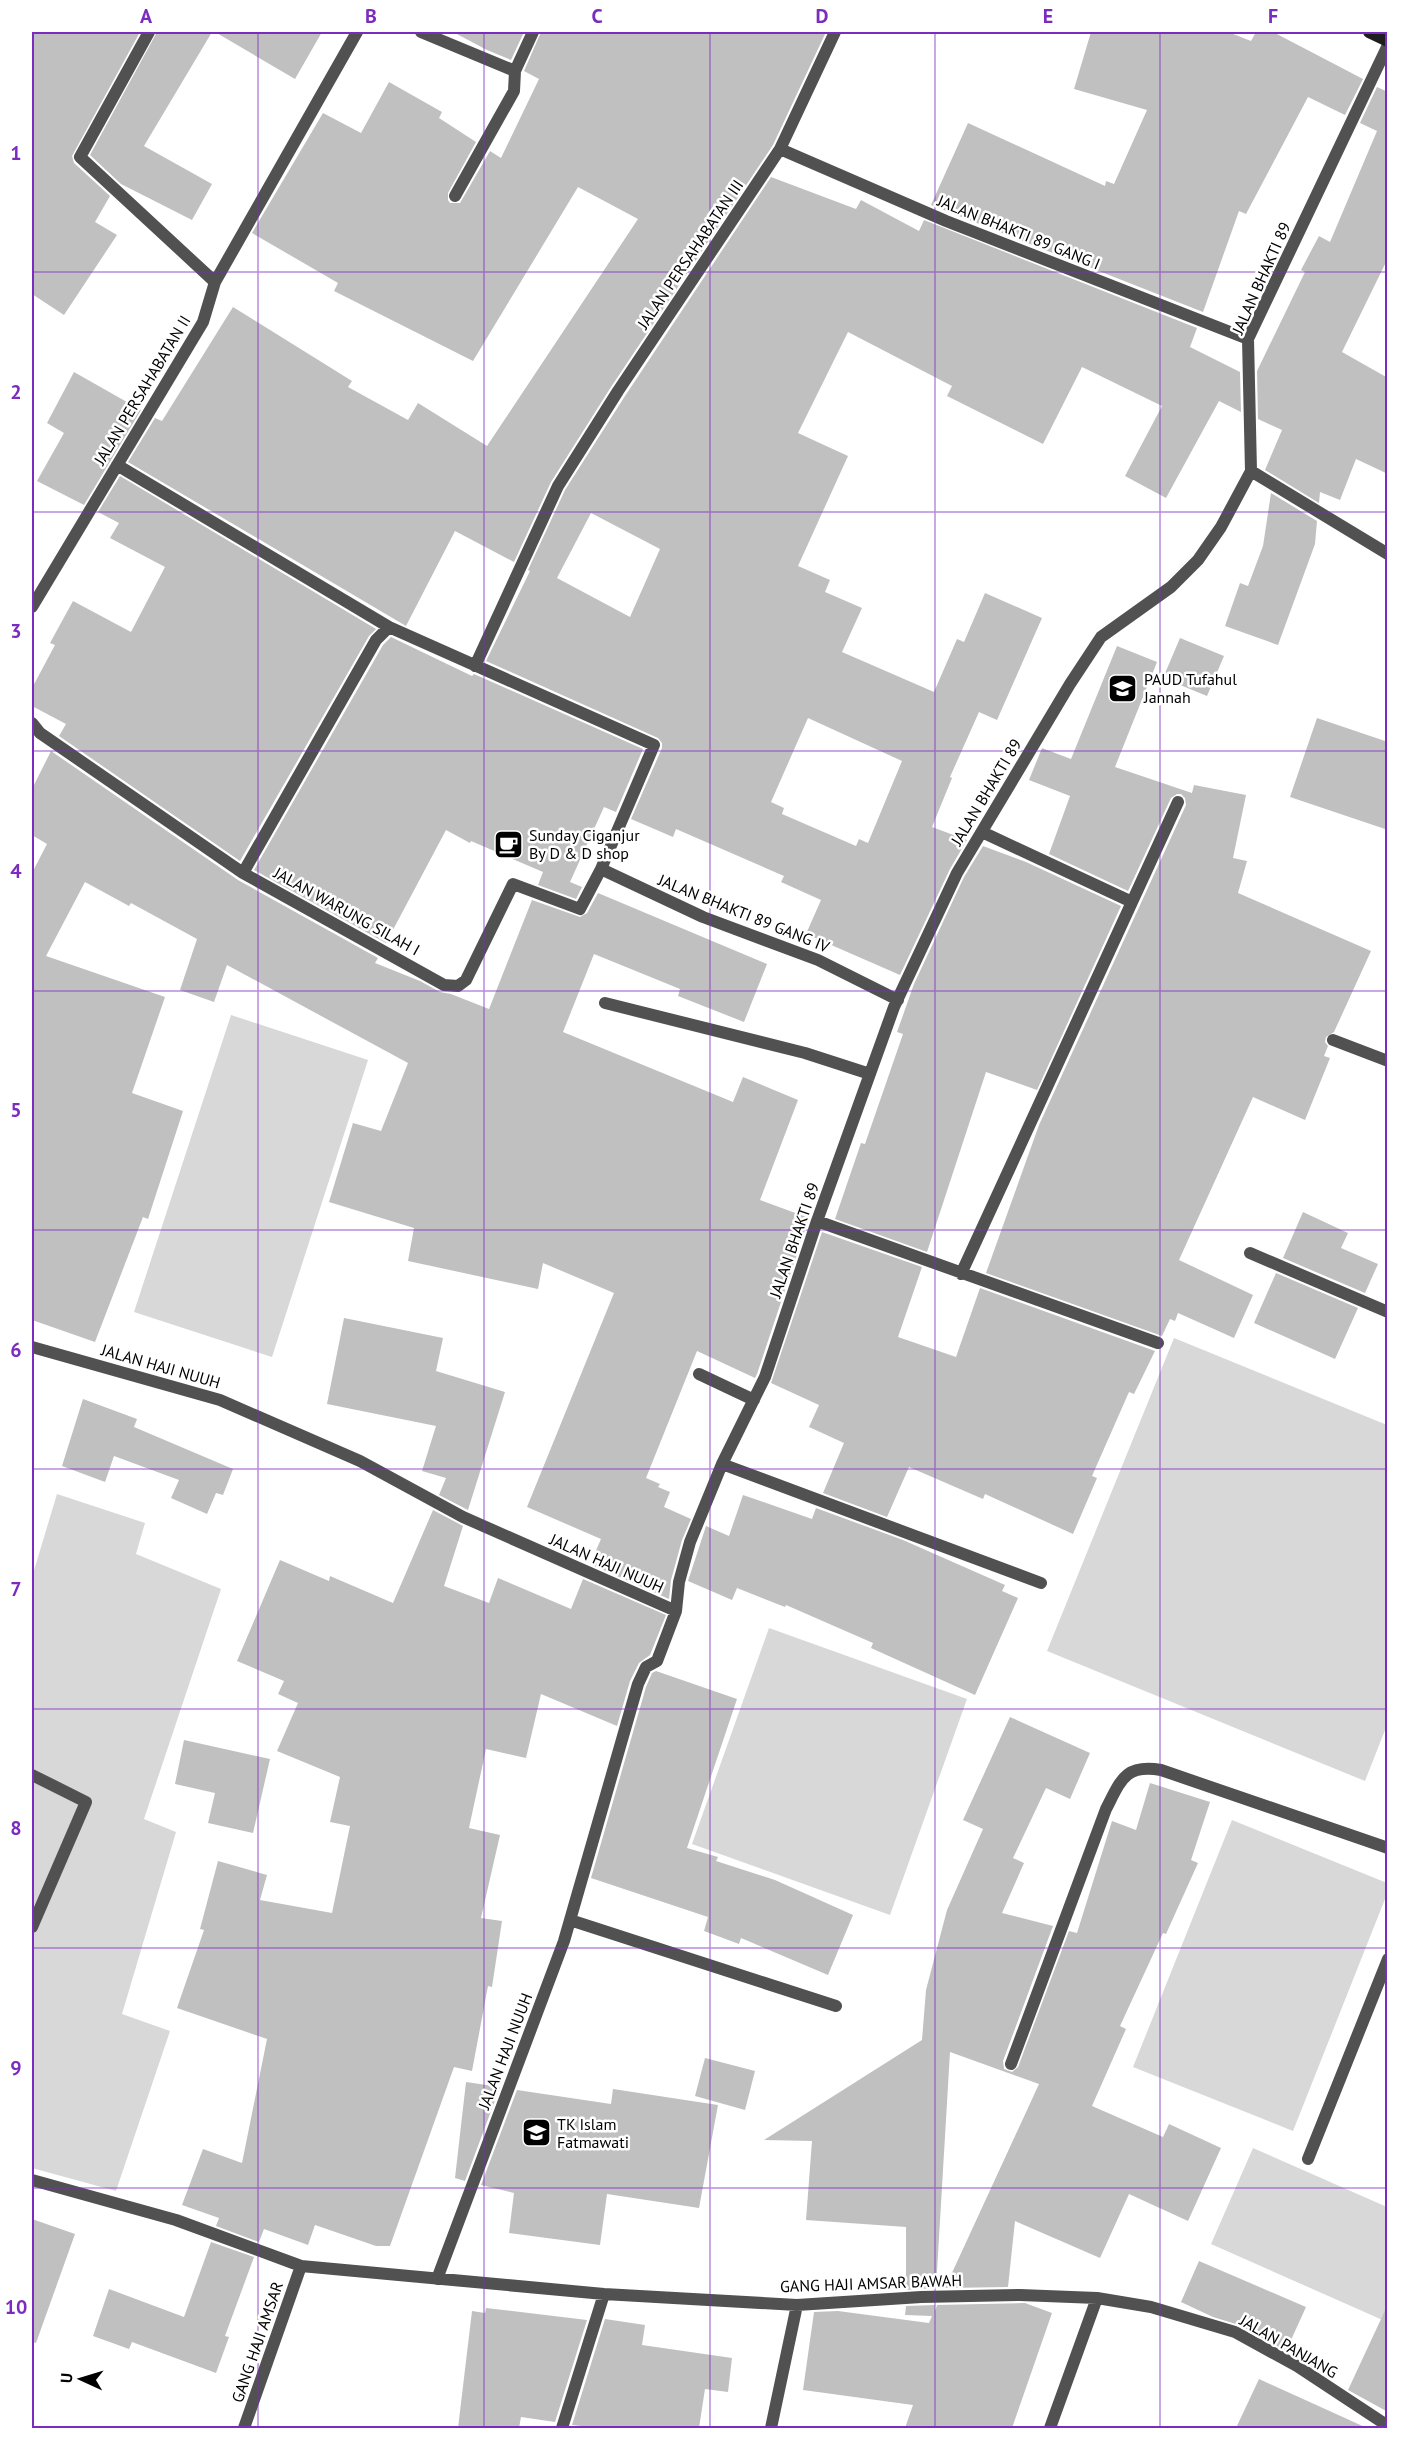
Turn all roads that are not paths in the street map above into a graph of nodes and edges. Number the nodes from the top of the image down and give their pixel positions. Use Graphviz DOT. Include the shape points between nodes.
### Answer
graph roads {
  1 [pos="149,32"];
  2 [pos="357,32"];
  3 [pos="421,32"];
  4 [pos="533,32"];
  5 [pos="835,32"];
  6 [pos="1369,32"];
  7 [pos="1388,43"];
  8 [pos="515,71"];
  9 [pos="780,149"];
  10 [pos="455,196"];
  11 [pos="215,282"];
  12 [pos="1248,339"];
  13 [pos="117,465"];
  14 [pos="1251,471"];
  15 [pos="1388,554"];
  16 [pos="32,607"];
  17 [pos="390,627"];
  18 [pos="475,666"];
  19 [pos="32,723"];
  20 [pos="1178,802"];
  21 [pos="982,832"];
  22 [pos="601,869"];
  23 [pos="243,873"];
  24 [pos="1132,902"];
  25 [pos="898,1000"];
  26 [pos="605,1003"];
  27 [pos="1333,1040"];
  28 [pos="1388,1061"];
  29 [pos="870,1074"];
  30 [pos="817,1221"];
  31 [pos="1250,1253"];
  32 [pos="961,1274"];
  33 [pos="1388,1312"];
  34 [pos="1158,1343"];
  35 [pos="32,1347"];
  36 [pos="699,1374"];
  37 [pos="754,1400"];
  38 [pos="722,1464"];
  39 [pos="1041,1583"];
  40 [pos="676,1611"];
  41 [pos="32,1775"];
  42 [pos="1388,1848"];
  43 [pos="570,1920"];
  44 [pos="32,1927"];
  45 [pos="1388,1959"];
  46 [pos="836,2006"];
  47 [pos="1011,2064"];
  48 [pos="1308,2159"];
  49 [pos="32,2180"];
  50 [pos="301,2266"];
  51 [pos="437,2279"];
  52 [pos="604,2294"];
  53 [pos="1097,2298"];
  54 [pos="797,2305"];
  55 [pos="1388,2426"];
  56 [pos="244,2428"];
  57 [pos="562,2428"];
  58 [pos="771,2428"];
  59 [pos="1050,2428"];
  1 -- 11 [label="street" via="80,158"];
  2 -- 11 [label="street, JALAN PERSAHABATAN II"];
  3 -- 8 [label="street"];
  4 -- 8 [label="street"];
  5 -- 9 [label="street, JALAN PERSAHABATAN III"];
  6 -- 7 [label="street"];
  7 -- 12 [label="street, JALAN BHAKTI 89"];
  8 -- 10 [label="street" via="514,91"];
  9 -- 12 [label="street, JALAN BHAKTI 89 GANG I" via="945,221"];
  9 -- 18 [label="street, JALAN PERSAHABATAN III" via="558,486"];
  11 -- 13 [label="street, JALAN PERSAHABATAN II" via="203,322"];
  12 -- 14 [label="street, JALAN BHAKTI 89"];
  13 -- 16 [label="street, JALAN PERSAHABATAN II"];
  13 -- 17 [label="street"];
  14 -- 15 [label="street"];
  14 -- 21 [label="street, JALAN BHAKTI 89" via="1198,560 1171,587 1101,638"];
  17 -- 18 [label="street"];
  17 -- 23 [label="street" via="376,640"];
  18 -- 22 [label="street" via="654,745"];
  19 -- 23 [label="street, JALAN WARUNG SILAH I" via="40,733"];
  20 -- 24 [label="street"];
  21 -- 24 [label="street"];
  21 -- 25 [label="street, JALAN BHAKTI 89" via="957,873"];
  22 -- 23 [label="street, JALAN WARUNG SILAH I" via="580,909 513,884 466,980 458,986 444,985"];
  22 -- 25 [label="street, JALAN BHAKTI 89 GANG IV" via="703,917 818,960"];
  24 -- 32 [label="street"];
  25 -- 29 [label="street, JALAN BHAKTI 89"];
  26 -- 29 [label="street" via="805,1053"];
  27 -- 28 [label="street"];
  29 -- 30 [label="street, JALAN BHAKTI 89"];
  30 -- 32 [label="street"];
  30 -- 37 [label="street, JALAN BHAKTI 89"];
  31 -- 33 [label="street"];
  32 -- 34 [label="street"];
  35 -- 40 [label="street, JALAN HAJI NUUH" via="220,1400 360,1461 463,1517"];
  36 -- 37 [label="street"];
  37 -- 38 [label="street, JALAN BHAKTI 89"];
  38 -- 39 [label="street"];
  38 -- 40 [label="street, JALAN BHAKTI 89" via="690,1542"];
  40 -- 43 [label="street, JALAN HAJI NUUH" via="657,1661 646,1667 638,1684"];
  41 -- 44 [label="street" via="86,1802"];
  42 -- 47 [label="street" via="1161,1770 1132,1770 1120,1780 1106,1809"];
  43 -- 46 [label="street"];
  43 -- 51 [label="street, JALAN HAJI NUUH"];
  45 -- 48 [label="street"];
  49 -- 50 [label="street, GANG HAJI AMSAR BAWAH" via="176,2220"];
  50 -- 51 [label="street, GANG HAJI AMSAR BAWAH"];
  50 -- 56 [label="street, GANG HAJI AMSAR"];
  51 -- 52 [label="street, GANG HAJI AMSAR BAWAH"];
  52 -- 54 [label="street, GANG HAJI AMSAR BAWAH"];
  52 -- 57 [label="street"];
  53 -- 54 [label="street, GANG HAJI AMSAR BAWAH" via="921,2297"];
  53 -- 55 [label="street, JALAN PANJANG" via="1151,2307 1235,2332 1297,2366"];
  53 -- 59 [label="street"];
  54 -- 58 [label="street"];
}
